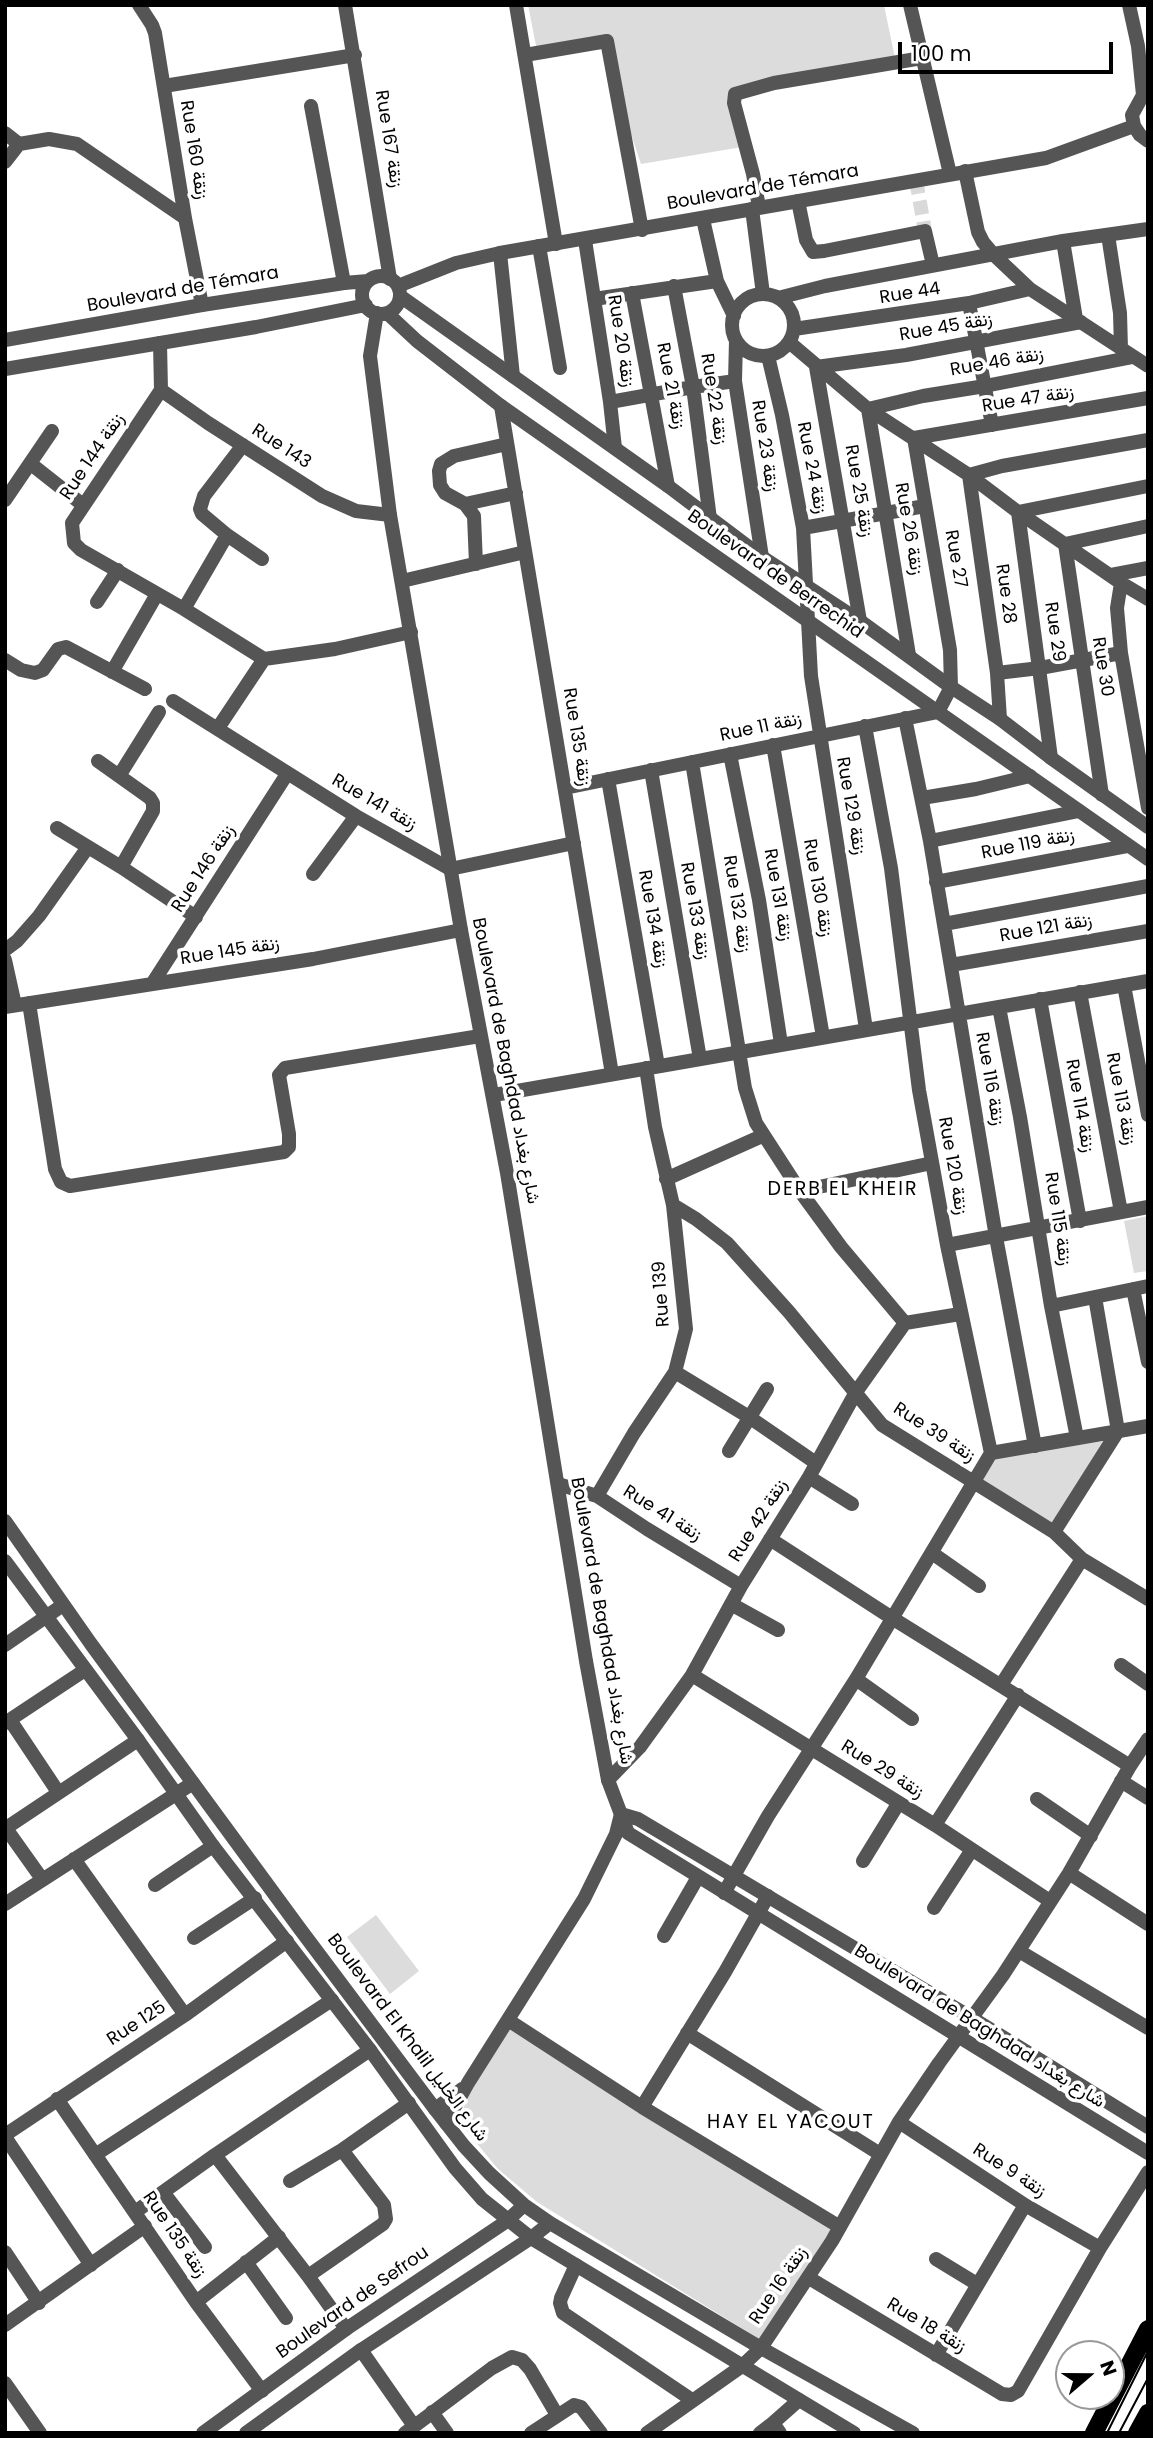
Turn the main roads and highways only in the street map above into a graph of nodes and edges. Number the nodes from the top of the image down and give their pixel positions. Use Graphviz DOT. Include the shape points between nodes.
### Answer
graph roads {
  1 [pos="1148,2329"];
  2 [pos="1148,2413"];
  3 [pos="1094,2433"];
  4 [pos="1138,2433"];
  1 -- 3 [label="main road"];
  2 -- 4 [label="main road"];
}
